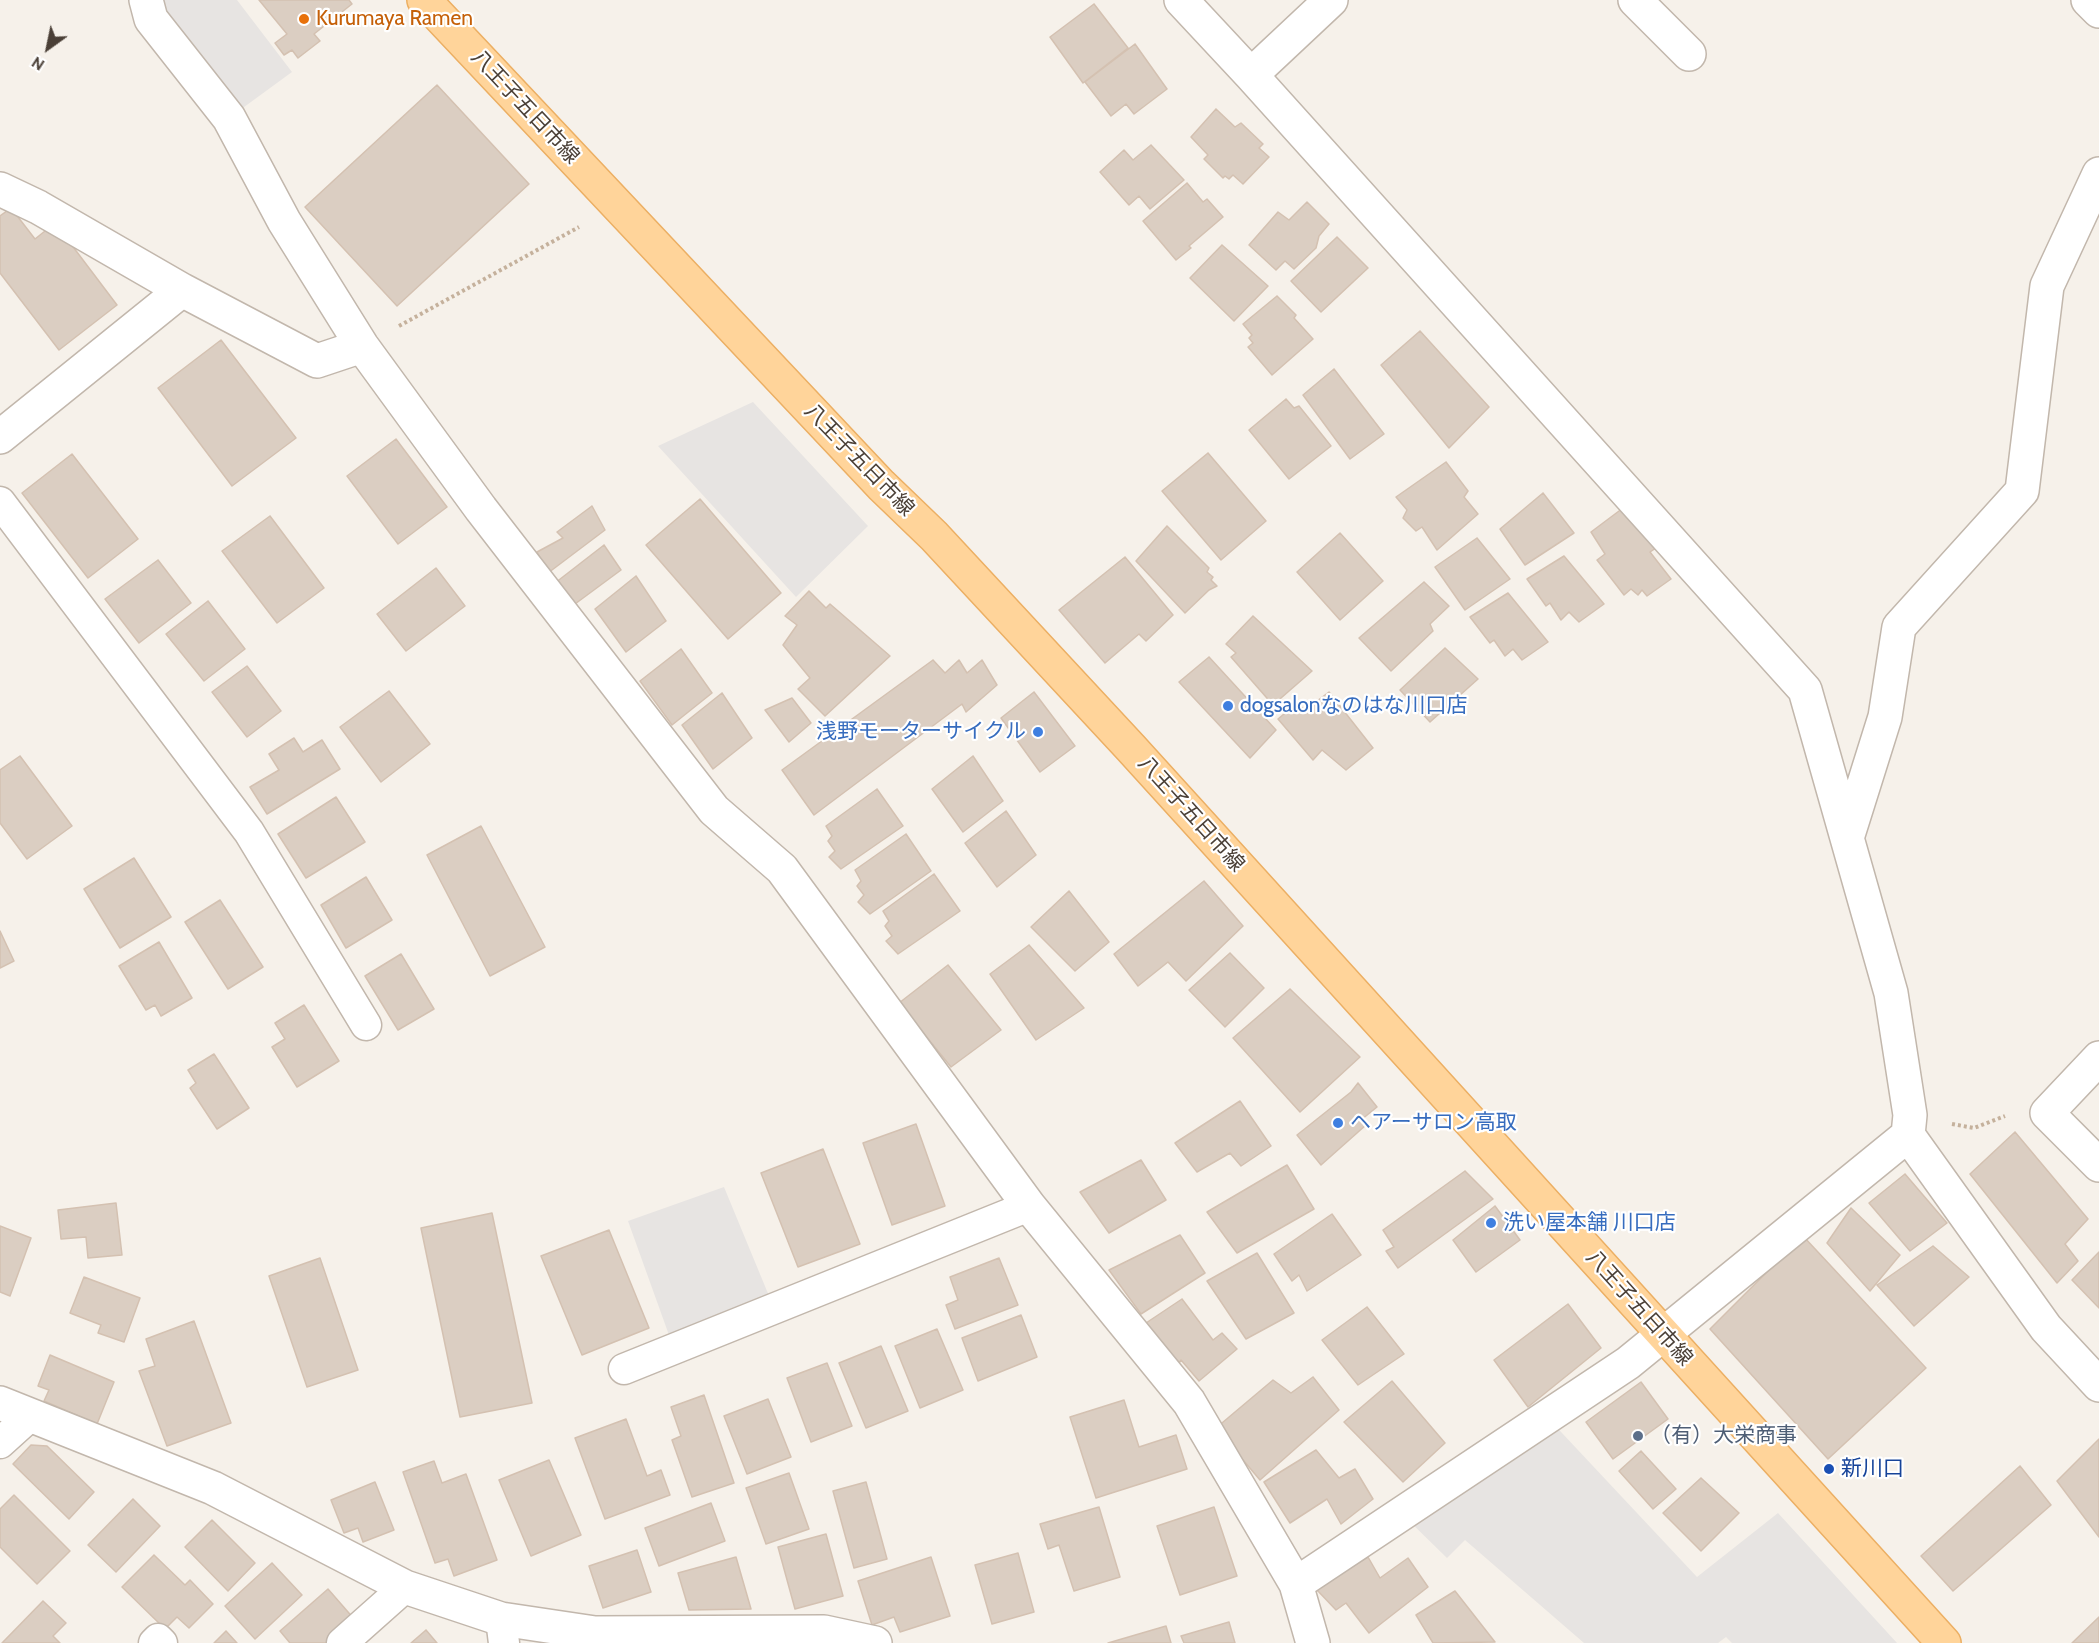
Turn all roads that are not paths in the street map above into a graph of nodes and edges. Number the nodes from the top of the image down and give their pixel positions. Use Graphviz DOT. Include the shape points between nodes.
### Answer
graph roads {
  1 [pos="146,0"];
  2 [pos="424,0"];
  3 [pos="1181,0"];
  4 [pos="1331,0"];
  5 [pos="1635,0"];
  6 [pos="2088,0"];
  7 [pos="2099,11"];
  8 [pos="1689,54"];
  9 [pos="1251,75"];
  10 [pos="2099,174"];
  11 [pos="0,189"];
  12 [pos="182,290"];
  13 [pos="362,346"];
  14 [pos="0,437"];
  15 [pos="0,502"];
  16 [pos="1847,838"];
  17 [pos="366,1025"];
  18 [pos="2099,1058"];
  19 [pos="1909,1125"];
  20 [pos="2099,1166"];
  21 [pos="1029,1206"];
  22 [pos="1663,1335"];
  23 [pos="624,1369"];
  24 [pos="2099,1385"];
  25 [pos="0,1403"];
  26 [pos="31,1415"];
  27 [pos="0,1443"];
  28 [pos="1296,1584"];
  29 [pos="405,1587"];
  30 [pos="502,1631"];
  31 [pos="154,1643"];
  32 [pos="162,1643"];
  33 [pos="342,1643"];
  34 [pos="875,1643"];
  35 [pos="1313,1643"];
  36 [pos="1944,1643"];
  1 -- 13 [label="street" via="152,19 228,118 284,221"];
  2 -- 22 [label="main road, 八王子五日市線" via="1131,748"];
  3 -- 9 [label="street"];
  4 -- 9 [label="street"];
  5 -- 8 [label="street"];
  6 -- 7 [label="street"];
  9 -- 16 [label="street" via="1805,690"];
  10 -- 16 [label="street" via="2047,286 2022,492 1899,627 1885,717"];
  11 -- 12 [label="street"];
  12 -- 13 [label="street" via="316,361"];
  12 -- 14 [label="street"];
  13 -- 21 [label="street" via="481,509 714,810 782,868"];
  15 -- 17 [label="lane" via="249,832"];
  16 -- 19 [label="street" via="1891,993"];
  18 -- 20 [label="street" via="2047,1113"];
  19 -- 22 [label="street"];
  19 -- 24 [label="street" via="2046,1328"];
  21 -- 23 [label="lane"];
  21 -- 28 [label="street" via="1189,1402"];
  22 -- 28 [label="street" via="1628,1363"];
  22 -- 36 [label="main road, 八王子五日市線"];
  25 -- 26 [label="street"];
  26 -- 27 [label="lane"];
  26 -- 29 [label="street" via="213,1488"];
  28 -- 35 [label="street"];
  29 -- 30 [label="street"];
  29 -- 33 [label="lane"];
  30 -- 34 [label="street" via="825,1632"];
  31 -- 32 [label="lane" via="158,1639"];
}
